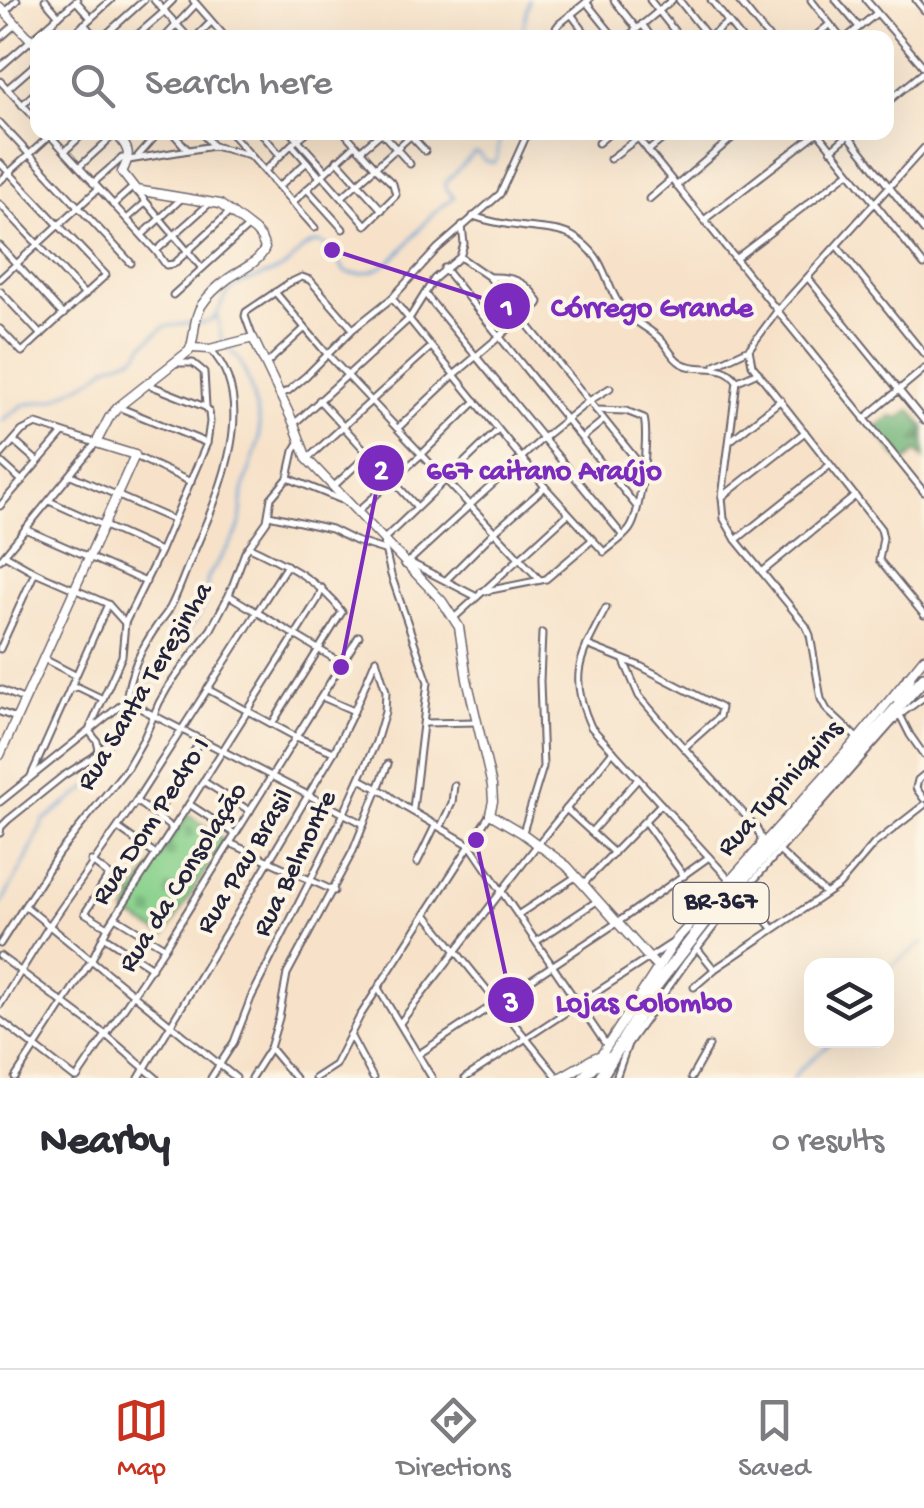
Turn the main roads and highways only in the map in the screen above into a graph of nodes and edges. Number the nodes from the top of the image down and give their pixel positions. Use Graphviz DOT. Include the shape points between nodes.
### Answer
graph roads {
  1 [pos="919,688"];
  2 [pos="610,1064"];
  3 [pos="572,1075"];
  1 -- 2 [label="main road, BR-367" via="861,742 730,890 658,983"];
  2 -- 3 [label="main road"];
}
